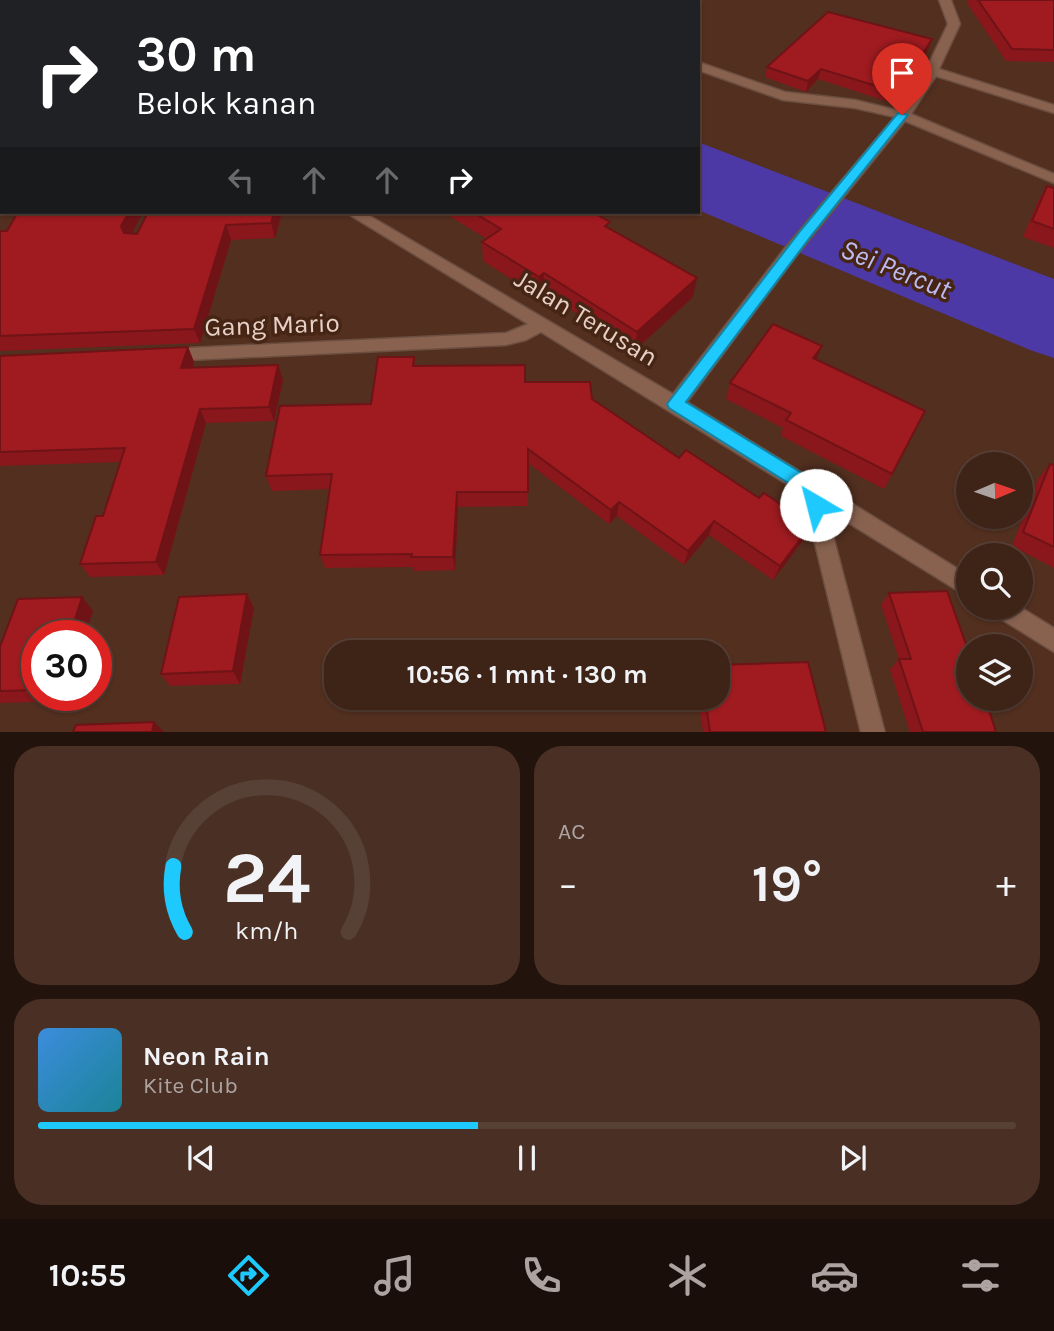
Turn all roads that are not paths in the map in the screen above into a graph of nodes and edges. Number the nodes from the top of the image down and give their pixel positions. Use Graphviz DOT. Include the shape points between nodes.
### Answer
graph roads {
  1 [pos="945,0"];
  2 [pos="700,67"];
  3 [pos="933,71"];
  4 [pos="1054,108"];
  5 [pos="902,115"];
  6 [pos="1054,178"];
  7 [pos="355,214"];
  8 [pos="542,324"];
  9 [pos="151,356"];
  10 [pos="675,404"];
  11 [pos="811,488"];
  12 [pos="956,579"];
  13 [pos="1021,620"];
  14 [pos="1054,641"];
  15 [pos="873,732"];
  1 -- 3 [label="street" via="954,24"];
  2 -- 5 [label="street" via="783,96"];
  3 -- 4 [label="street"];
  3 -- 5 [label="street"];
  5 -- 6 [label="street"];
  5 -- 10 [label="street"];
  7 -- 8 [label="street, Jalan Terusan"];
  8 -- 9 [label="street, Gang Mario" via="506,339"];
  8 -- 10 [label="street, Jalan Terusan"];
  10 -- 11 [label="street, Jalan Terusan"];
  11 -- 12 [label="street, Jalan Terusan"];
  11 -- 15 [label="street"];
  13 -- 14 [label="street"];
}
